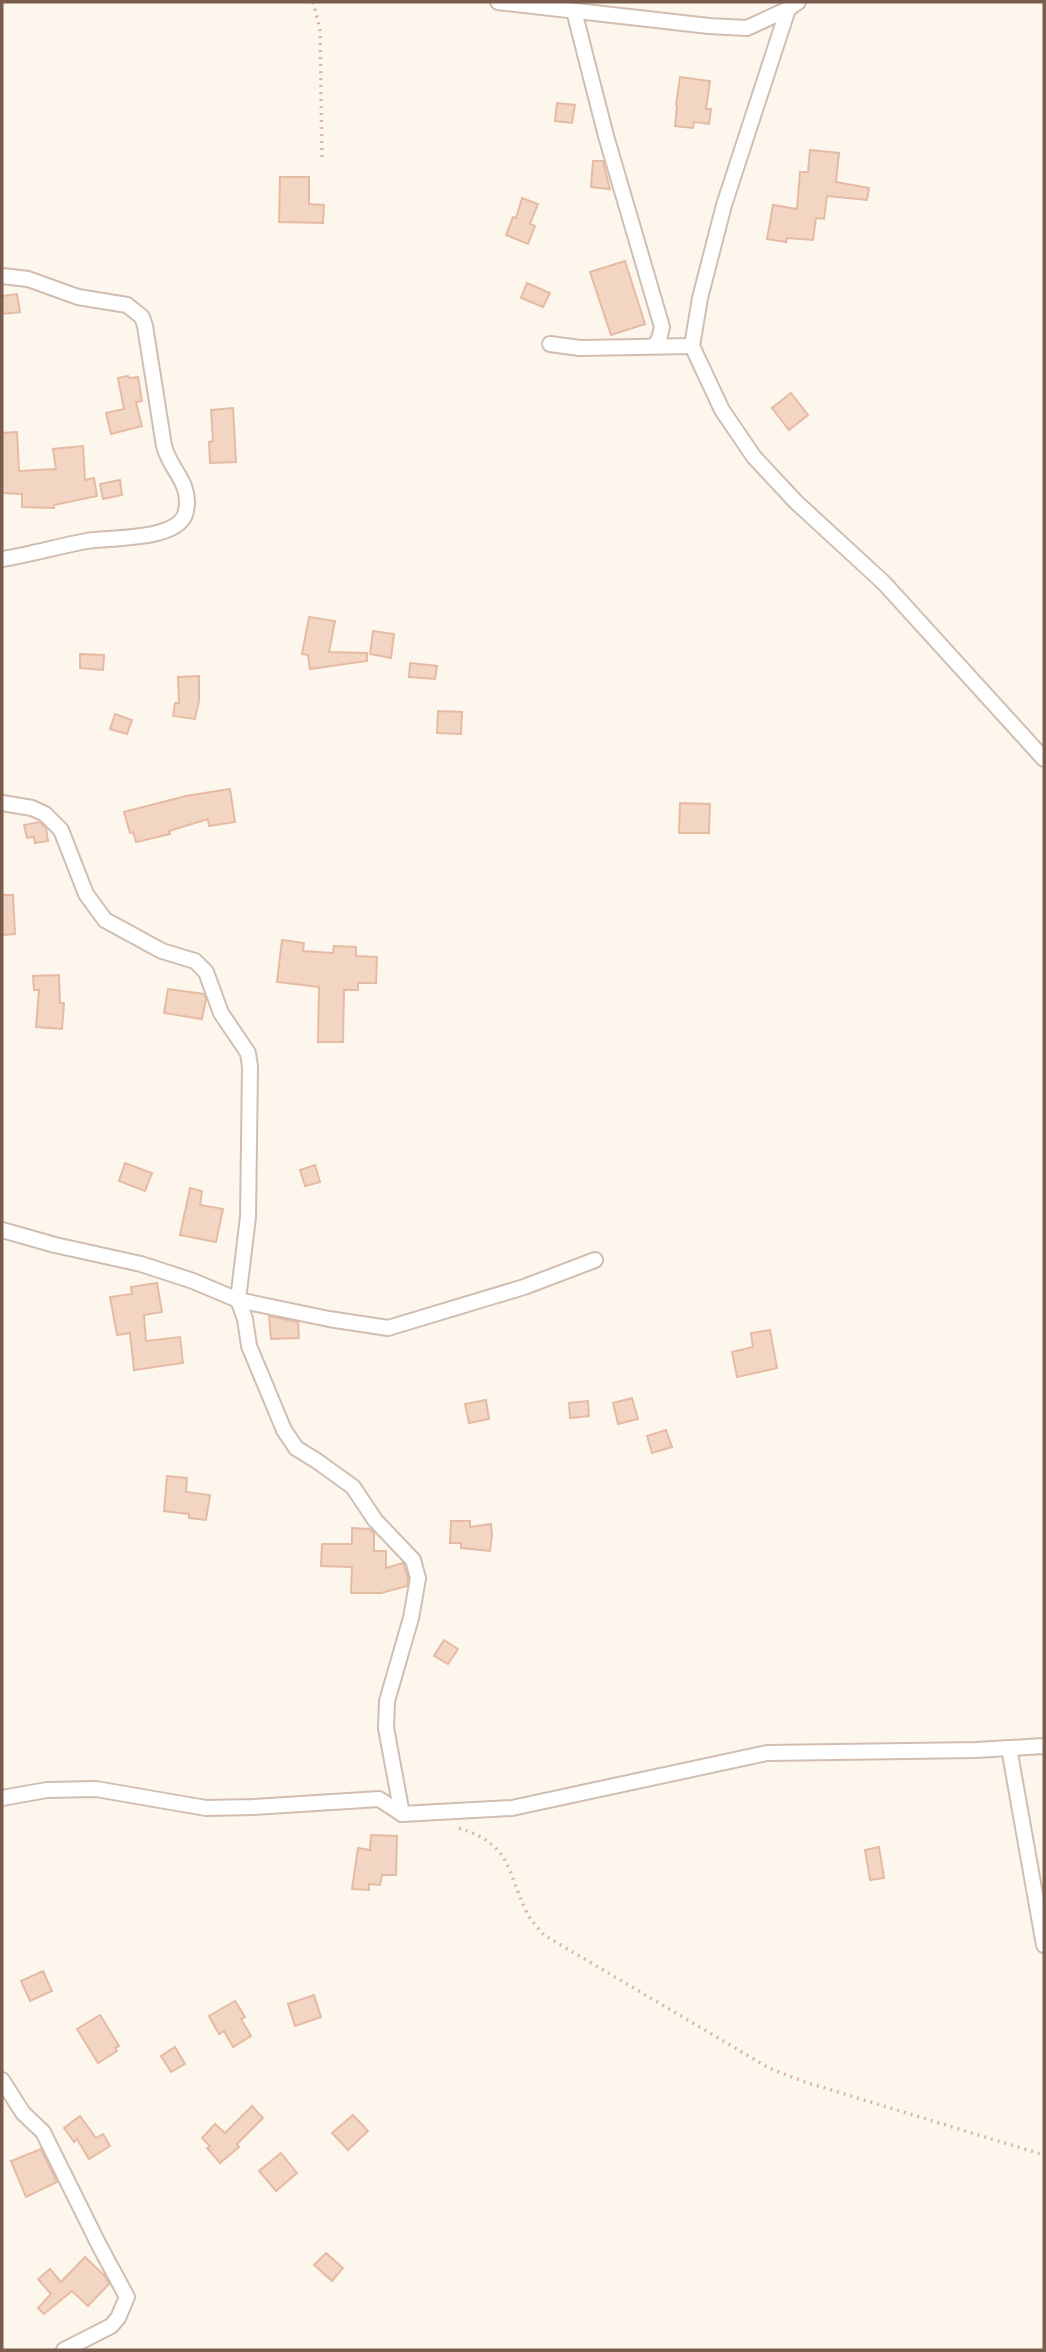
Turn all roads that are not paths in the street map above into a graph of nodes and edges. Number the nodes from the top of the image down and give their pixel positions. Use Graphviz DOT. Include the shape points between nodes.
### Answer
graph roads {
  1 [pos="498,2"];
  2 [pos="793,5"];
  3 [pos="574,10"];
  4 [pos="2,276"];
  5 [pos="550,344"];
  6 [pos="692,345"];
  7 [pos="653,346"];
  8 [pos="2,559"];
  9 [pos="1044,759"];
  10 [pos="2,803"];
  11 [pos="2,1230"];
  12 [pos="595,1260"];
  13 [pos="238,1300"];
  14 [pos="1044,1746"];
  15 [pos="1009,1748"];
  16 [pos="2,1798"];
  17 [pos="402,1814"];
  18 [pos="1044,1945"];
  19 [pos="2,2080"];
  20 [pos="64,2350"];
  1 -- 3 [label="street"];
  2 -- 3 [label="street" via="747,28"];
  2 -- 6 [label="street" via="724,205"];
  3 -- 7 [label="street" via="662,327"];
  4 -- 8 [label="street" via="127,305 142,317 164,446 167,459 185,484 186,512 178,524 157,533 88,541"];
  5 -- 7 [label="street"];
  6 -- 7 [label="street"];
  6 -- 9 [label="street" via="722,410 754,457 884,583"];
  10 -- 13 [label="street" via="46,814 61,830 86,894 105,920 162,951 195,961 206,972 221,1013 248,1054 248,1217"];
  11 -- 13 [label="street" via="142,1264"];
  12 -- 13 [label="street" via="388,1328"];
  13 -- 17 [label="street" via="249,1346 296,1448 353,1487 375,1520 413,1560 418,1578 411,1618 387,1701 386,1728"];
  14 -- 15 [label="street"];
  15 -- 17 [label="street" via="767,1753 512,1808"];
  15 -- 18 [label="street"];
  16 -- 17 [label="street" via="47,1790 96,1789 206,1808 379,1799"];
  19 -- 20 [label="street" via="23,2113 43,2132 127,2297 111,2326"];
}
